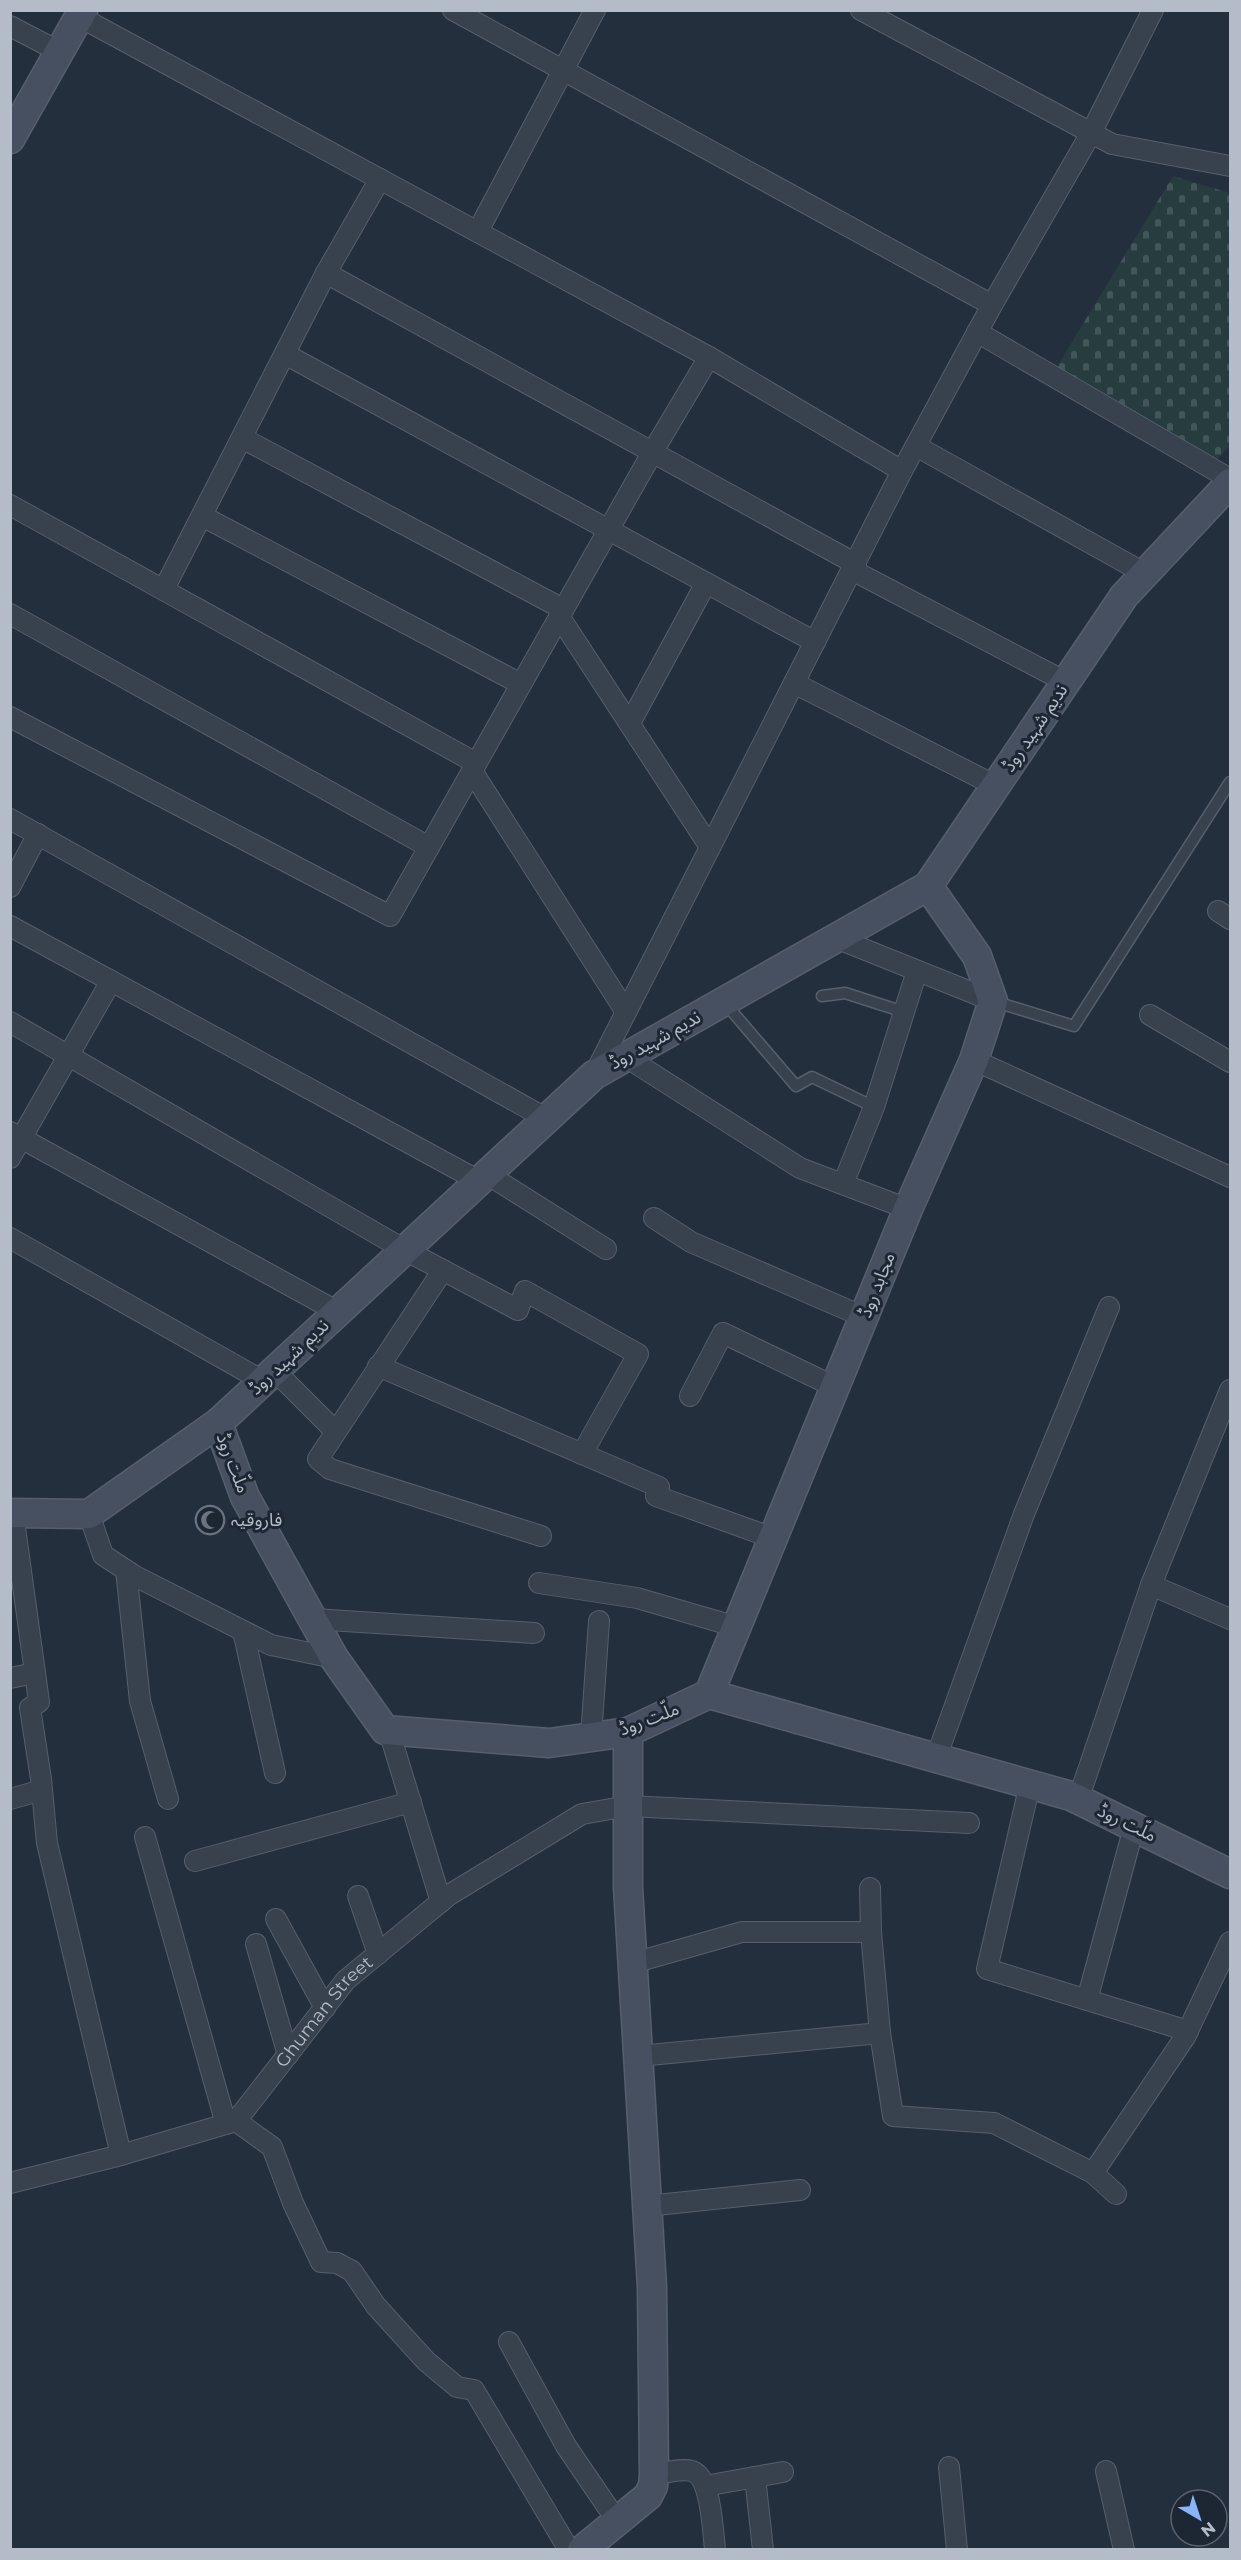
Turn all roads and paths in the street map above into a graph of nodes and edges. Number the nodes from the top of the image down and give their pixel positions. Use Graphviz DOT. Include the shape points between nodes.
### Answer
graph roads {
  1 [pos="453,10"];
  2 [pos="594,10"];
  3 [pos="861,10"];
  4 [pos="1153,10"];
  5 [pos="82,14"];
  6 [pos="10,26"];
  7 [pos="60,52"];
  8 [pos="563,70"];
  9 [pos="1091,133"];
  10 [pos="10,139"];
  11 [pos="1230,166"];
  12 [pos="380,179"];
  13 [pos="478,231"];
  14 [pos="326,273"];
  15 [pos="992,305"];
  16 [pos="977,332"];
  17 [pos="285,354"];
  18 [pos="709,357"];
  19 [pos="242,438"];
  20 [pos="916,446"];
  21 [pos="652,453"];
  22 [pos="902,471"];
  23 [pos="1230,478"];
  24 [pos="1230,483"];
  25 [pos="10,505"];
  26 [pos="202,516"];
  27 [pos="608,530"];
  28 [pos="854,567"];
  29 [pos="1146,574"];
  30 [pos="706,583"];
  31 [pos="164,589"];
  32 [pos="561,612"];
  33 [pos="10,614"];
  34 [pos="815,642"];
  35 [pos="1066,682"];
  36 [pos="794,683"];
  37 [pos="521,684"];
  38 [pos="10,717"];
  39 [pos="630,723"];
  40 [pos="474,767"];
  41 [pos="1230,782"];
  42 [pos="996,786"];
  43 [pos="10,819"];
  44 [pos="38,834"];
  45 [pos="429,847"];
  46 [pos="710,847"];
  47 [pos="928,886"];
  48 [pos="10,887"];
  49 [pos="10,926"];
  50 [pos="836,938"];
  51 [pos="917,971"];
  52 [pos="111,981"];
  53 [pos="822,996"];
  54 [pos="724,1001"];
  55 [pos="993,1001"];
  56 [pos="626,1012"];
  57 [pos="904,1012"];
  58 [pos="1150,1015"];
  59 [pos="10,1022"];
  60 [pos="69,1056"];
  61 [pos="626,1057"];
  62 [pos="974,1059"];
  63 [pos="1230,1062"];
  64 [pos="594,1075"];
  65 [pos="874,1107"];
  66 [pos="547,1119"];
  67 [pos="16,1135"];
  68 [pos="10,1158"];
  69 [pos="483,1177"];
  70 [pos="1230,1177"];
  71 [pos="843,1184"];
  72 [pos="908,1209"];
  73 [pos="654,1218"];
  74 [pos="10,1238"];
  75 [pos="405,1250"];
  76 [pos="606,1250"];
  77 [pos="443,1270"];
  78 [pos="1109,1307"];
  79 [pos="338,1312"];
  80 [pos="864,1317"];
  81 [pos="378,1366"];
  82 [pos="269,1376"];
  83 [pos="835,1387"];
  84 [pos="1230,1391"];
  85 [pos="690,1396"];
  86 [pos="218,1423"];
  87 [pos="335,1431"];
  88 [pos="582,1454"];
  89 [pos="12,1513"];
  90 [pos="89,1514"];
  91 [pos="541,1536"];
  92 [pos="773,1538"];
  93 [pos="126,1570"];
  94 [pos="539,1583"];
  95 [pos="1151,1585"];
  96 [pos="313,1619"];
  97 [pos="1230,1619"];
  98 [pos="599,1621"];
  99 [pos="737,1627"];
  100 [pos="243,1631"];
  101 [pos="534,1633"];
  102 [pos="334,1658"];
  103 [pos="35,1673"];
  104 [pos="10,1678"];
  105 [pos="709,1694"];
  106 [pos="389,1731"];
  107 [pos="628,1732"];
  108 [pos="591,1737"];
  109 [pos="936,1758"];
  110 [pos="275,1773"];
  111 [pos="1030,1784"];
  112 [pos="42,1790"];
  113 [pos="10,1799"];
  114 [pos="168,1799"];
  115 [pos="1078,1800"];
  116 [pos="411,1802"];
  117 [pos="628,1806"];
  118 [pos="969,1823"];
  119 [pos="1134,1827"];
  120 [pos="145,1837"];
  121 [pos="195,1861"];
  122 [pos="1230,1874"];
  123 [pos="870,1888"];
  124 [pos="358,1896"];
  125 [pos="441,1902"];
  126 [pos="276,1919"];
  127 [pos="871,1932"];
  128 [pos="1230,1942"];
  129 [pos="256,1944"];
  130 [pos="378,1954"];
  131 [pos="633,1963"];
  132 [pos="1087,2000"];
  133 [pos="325,2007"];
  134 [pos="1188,2031"];
  135 [pos="880,2033"];
  136 [pos="288,2055"];
  137 [pos="639,2056"];
  138 [pos="231,2122"];
  139 [pos="122,2155"];
  140 [pos="1093,2173"];
  141 [pos="10,2183"];
  142 [pos="800,2190"];
  143 [pos="1116,2194"];
  144 [pos="647,2205"];
  145 [pos="509,2342"];
  146 [pos="949,2467"];
  147 [pos="1106,2470"];
  148 [pos="783,2472"];
  149 [pos="654,2474"];
  150 [pos="755,2477"];
  151 [pos="705,2486"];
  152 [pos="617,2521"];
  153 [pos="569,2550"];
  154 [pos="582,2550"];
  155 [pos="715,2550"];
  156 [pos="763,2550"];
  157 [pos="957,2550"];
  158 [pos="1124,2550"];
  1 -- 8 [label="street"];
  2 -- 8 [label="street"];
  3 -- 9 [label="street"];
  4 -- 9 [label="street"];
  5 -- 7 [label="street"];
  5 -- 12 [label="street"];
  6 -- 7 [label="street"];
  7 -- 10 [label="street"];
  8 -- 13 [label="street"];
  8 -- 15 [label="street"];
  9 -- 11 [label="street" via="1112,144"];
  9 -- 15 [label="street"];
  12 -- 13 [label="street"];
  12 -- 14 [label="street"];
  13 -- 18 [label="street"];
  14 -- 17 [label="street"];
  14 -- 21 [label="street"];
  15 -- 16 [label="street"];
  16 -- 20 [label="street"];
  16 -- 23 [label="street"];
  17 -- 19 [label="street"];
  17 -- 27 [label="street"];
  18 -- 21 [label="street"];
  18 -- 22 [label="street"];
  19 -- 26 [label="street"];
  19 -- 32 [label="street"];
  20 -- 22 [label="street"];
  20 -- 29 [label="street"];
  21 -- 27 [label="street"];
  21 -- 28 [label="street"];
  22 -- 28 [label="street"];
  24 -- 29 [label="street, ندیم شہید روڈ"];
  25 -- 31 [label="street"];
  26 -- 31 [label="street"];
  26 -- 37 [label="street"];
  27 -- 30 [label="street"];
  27 -- 32 [label="street"];
  28 -- 34 [label="street"];
  28 -- 35 [label="street"];
  29 -- 35 [label="street, ندیم شہید روڈ" via="1124,596"];
  30 -- 34 [label="street"];
  30 -- 39 [label="street"];
  31 -- 40 [label="street"];
  32 -- 37 [label="street"];
  32 -- 39 [label="street"];
  33 -- 45 [label="street"];
  34 -- 36 [label="street"];
  35 -- 42 [label="street, ندیم شہید روڈ"];
  36 -- 42 [label="street"];
  36 -- 46 [label="street"];
  37 -- 40 [label="street"];
  38 -- 45 [label="street" via="390,916"];
  39 -- 46 [label="street"];
  40 -- 45 [label="street"];
  40 -- 56 [label="street"];
  41 -- 55 [label="lane" via="1074,1026"];
  42 -- 47 [label="street, ندیم شہید روڈ"];
  43 -- 44 [label="street"];
  44 -- 48 [label="street"];
  44 -- 66 [label="street"];
  46 -- 56 [label="street"];
  47 -- 50 [label="street, ندیم شہید روڈ"];
  47 -- 55 [label="street" via="977,956"];
  49 -- 52 [label="street"];
  50 -- 51 [label="street"];
  50 -- 54 [label="street, ندیم شہید روڈ"];
  51 -- 55 [label="street"];
  51 -- 57 [label="street"];
  52 -- 60 [label="street"];
  52 -- 69 [label="street"];
  53 -- 57 [label="lane" via="845,993"];
  54 -- 61 [label="street, ندیم شہید روڈ"];
  54 -- 65 [label="lane" via="796,1086 812,1077"];
  55 -- 62 [label="street, مجاہد روڈ"];
  56 -- 64 [label="street"];
  57 -- 65 [label="street"];
  58 -- 63 [label="street"];
  59 -- 60 [label="street"];
  60 -- 67 [label="street"];
  60 -- 75 [label="street"];
  61 -- 64 [label="street, ندیم شہید روڈ"];
  61 -- 71 [label="street" via="800,1168"];
  62 -- 70 [label="street"];
  62 -- 72 [label="street, مجاہد روڈ"];
  64 -- 66 [label="street, ندیم شہید روڈ"];
  65 -- 71 [label="street"];
  66 -- 69 [label="street, ندیم شہید روڈ"];
  67 -- 68 [label="street"];
  67 -- 79 [label="street"];
  69 -- 75 [label="street, ندیم شہید روڈ"];
  69 -- 76 [label="street"];
  71 -- 72 [label="street"];
  72 -- 80 [label="street, مجاہد روڈ"];
  73 -- 80 [label="street" via="691,1242"];
  74 -- 82 [label="street"];
  75 -- 77 [label="street"];
  75 -- 79 [label="street, ندیم شہید روڈ"];
  77 -- 81 [label="street"];
  77 -- 88 [label="street" via="518,1310 525,1291 638,1353"];
  78 -- 109 [label="street" via="1024,1514"];
  79 -- 82 [label="street, ندیم شہید روڈ"];
  80 -- 83 [label="street, مجاہد روڈ"];
  81 -- 87 [label="street"];
  81 -- 88 [label="street"];
  82 -- 86 [label="street, ندیم شہید روڈ"];
  82 -- 87 [label="street"];
  83 -- 85 [label="street" via="723,1334"];
  83 -- 92 [label="street, مجاہد روڈ"];
  84 -- 95 [label="street"];
  86 -- 90 [label="street, ندیم شہید روڈ"];
  86 -- 96 [label="street, ملّت روڈ" via="245,1497"];
  87 -- 91 [label="street" via="318,1459 330,1469"];
  88 -- 92 [label="street" via="659,1487 656,1496"];
  89 -- 90 [label="street"];
  89 -- 103 [label="street"];
  90 -- 93 [label="street" via="103,1555"];
  92 -- 99 [label="street, مجاہد روڈ"];
  93 -- 100 [label="street"];
  93 -- 114 [label="street" via="140,1701"];
  94 -- 99 [label="street" via="637,1598"];
  95 -- 97 [label="street"];
  95 -- 115 [label="street"];
  96 -- 101 [label="street"];
  96 -- 102 [label="street, ملّت روڈ"];
  98 -- 108 [label="street"];
  99 -- 105 [label="street, مجاہد روڈ"];
  100 -- 102 [label="street" via="271,1645"];
  100 -- 110 [label="street"];
  102 -- 106 [label="street, ملّت روڈ"];
  103 -- 104 [label="street"];
  103 -- 112 [label="street" via="39,1702 30,1708"];
  105 -- 107 [label="street, ملّت روڈ"];
  105 -- 109 [label="street, ملّت روڈ"];
  106 -- 108 [label="street, ملّت روڈ" via="549,1743"];
  106 -- 116 [label="street"];
  107 -- 108 [label="street, ملّت روڈ"];
  107 -- 117 [label="street"];
  109 -- 111 [label="street, ملّت روڈ"];
  111 -- 115 [label="street, ملّت روڈ"];
  111 -- 132 [label="street" via="987,1969"];
  112 -- 113 [label="street"];
  112 -- 139 [label="street" via="47,1843"];
  115 -- 119 [label="street, ملّت روڈ"];
  116 -- 121 [label="street"];
  116 -- 125 [label="street"];
  117 -- 118 [label="street, Ghuman Street"];
  117 -- 125 [label="street, Ghuman Street" via="582,1814"];
  117 -- 131 [label="street"];
  119 -- 122 [label="street, ملّت روڈ"];
  119 -- 132 [label="street"];
  120 -- 138 [label="street"];
  123 -- 127 [label="street"];
  124 -- 130 [label="street"];
  125 -- 130 [label="street, Ghuman Street"];
  126 -- 133 [label="street"];
  127 -- 131 [label="street" via="742,1932"];
  127 -- 135 [label="street"];
  128 -- 134 [label="street"];
  129 -- 136 [label="street"];
  130 -- 133 [label="street, Ghuman Street" via="346,1980"];
  131 -- 137 [label="street"];
  132 -- 134 [label="street"];
  133 -- 136 [label="street, Ghuman Street"];
  134 -- 140 [label="street"];
  135 -- 137 [label="street"];
  135 -- 140 [label="street" via="893,2116 994,2123"];
  136 -- 138 [label="street, Ghuman Street"];
  137 -- 144 [label="street"];
  138 -- 139 [label="street"];
  138 -- 153 [label="street" via="272,2147 321,2262 337,2263 352,2271 376,2306 426,2361 457,2387 474,2390"];
  139 -- 141 [label="street"];
  140 -- 143 [label="street"];
  142 -- 144 [label="street"];
  144 -- 149 [label="street"];
  145 -- 152 [label="street" via="566,2446"];
  146 -- 157 [label="street"];
  147 -- 158 [label="street"];
  148 -- 150 [label="street"];
  149 -- 151 [label="street" via="689,2470 701,2477"];
  149 -- 152 [label="street" via="648,2496"];
  150 -- 151 [label="street"];
  150 -- 156 [label="street"];
  151 -- 155 [label="street"];
  152 -- 154 [label="street"];
}
